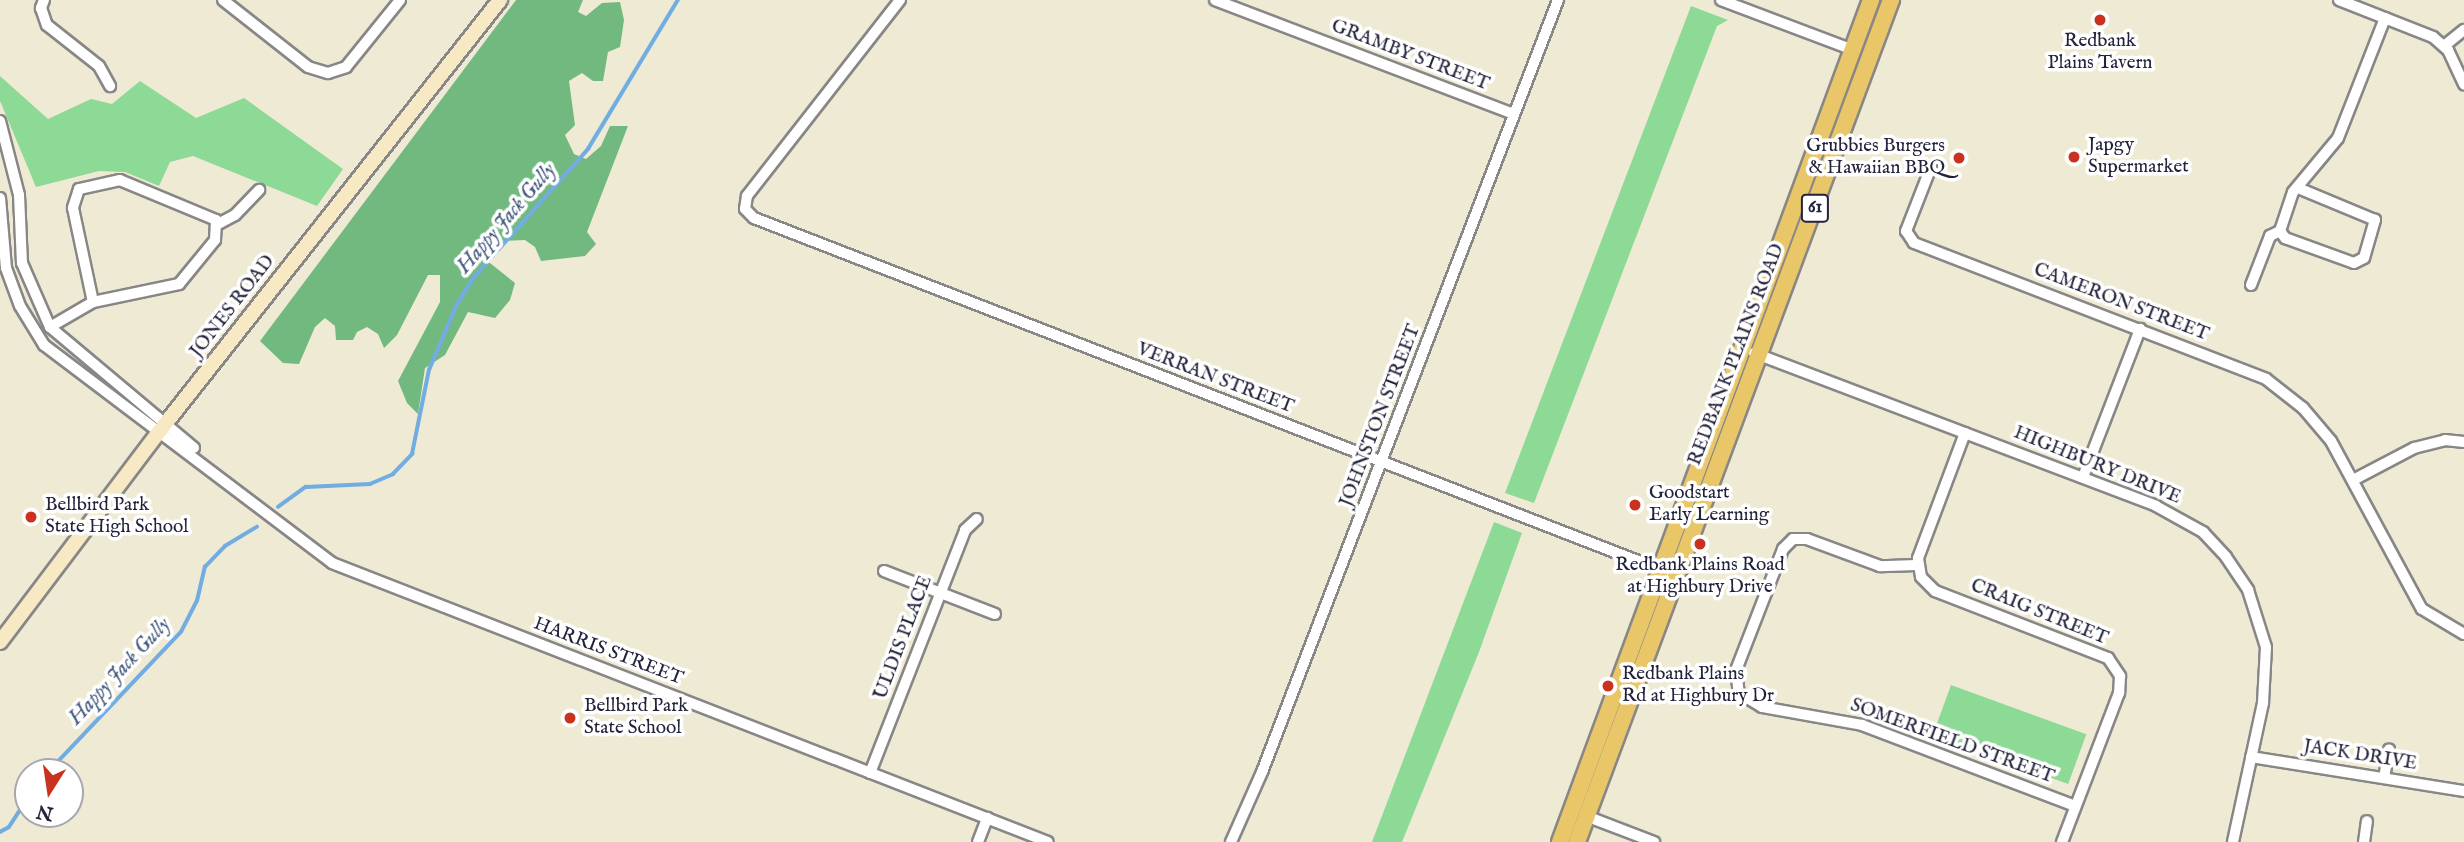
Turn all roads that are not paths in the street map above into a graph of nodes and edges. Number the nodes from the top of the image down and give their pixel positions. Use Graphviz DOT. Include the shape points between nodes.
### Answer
graph roads {
  1 [pos="44,0"];
  2 [pos="223,0"];
  3 [pos="400,0"];
  4 [pos="500,0"];
  5 [pos="901,0"];
  6 [pos="1215,0"];
  7 [pos="1558,0"];
  8 [pos="1721,0"];
  9 [pos="1871,0"];
  10 [pos="1891,0"];
  11 [pos="2339,0"];
  12 [pos="2385,18"];
  13 [pos="2464,30"];
  14 [pos="2444,46"];
  15 [pos="1853,50"];
  16 [pos="1868,60"];
  17 [pos="2464,85"];
  18 [pos="110,86"];
  19 [pos="1830,113"];
  20 [pos="1514,114"];
  21 [pos="0,121"];
  22 [pos="1931,167"];
  23 [pos="2298,188"];
  24 [pos="258,190"];
  25 [pos="0,198"];
  26 [pos="218,224"];
  27 [pos="2280,231"];
  28 [pos="2251,285"];
  29 [pos="93,302"];
  30 [pos="50,327"];
  31 [pos="2140,329"];
  32 [pos="1743,349"];
  33 [pos="1761,356"];
  34 [pos="161,429"];
  35 [pos="1965,433"];
  36 [pos="2464,442"];
  37 [pos="1382,463"];
  38 [pos="2083,477"];
  39 [pos="2355,479"];
  40 [pos="977,519"];
  41 [pos="1917,565"];
  42 [pos="884,571"];
  43 [pos="1668,573"];
  44 [pos="940,593"];
  45 [pos="995,614"];
  46 [pos="2464,634"];
  47 [pos="0,642"];
  48 [pos="2389,748"];
  49 [pos="2251,757"];
  50 [pos="870,773"];
  51 [pos="2384,778"];
  52 [pos="2464,791"];
  53 [pos="2075,806"];
  54 [pos="1586,816"];
  55 [pos="987,818"];
  56 [pos="2367,821"];
  57 [pos="978,842"];
  58 [pos="1048,842"];
  59 [pos="1231,842"];
  60 [pos="1560,842"];
  61 [pos="1577,842"];
  62 [pos="1654,842"];
  63 [pos="2062,842"];
  64 [pos="2233,842"];
  65 [pos="2364,842"];
  1 -- 18 [label="street" via="41,8 47,25 99,66"];
  2 -- 3 [label="street" via="308,66 328,74 346,67"];
  4 -- 34 [label="street, JONES ROAD"];
  5 -- 37 [label="street, VERRAN STREET" via="747,196 745,209 754,218"];
  6 -- 20 [label="street, GRAMBY STREET"];
  7 -- 20 [label="street, JOHNSTON STREET"];
  8 -- 15 [label="street"];
  9 -- 15 [label="main road, REDBANK PLAINS ROAD / 61"];
  10 -- 16 [label="main road, REDBANK PLAINS ROAD / 61"];
  11 -- 12 [label="street"];
  12 -- 14 [label="street"];
  12 -- 23 [label="street" via="2339,138"];
  13 -- 14 [label="street"];
  14 -- 17 [label="street"];
  15 -- 19 [label="main road, REDBANK PLAINS ROAD / 61"];
  16 -- 19 [label="main road" via="1858,60 1840,107"];
  16 -- 33 [label="main road, REDBANK PLAINS ROAD / 61"];
  19 -- 32 [label="main road, REDBANK PLAINS ROAD / 61"];
  20 -- 37 [label="street, JOHNSTON STREET"];
  21 -- 30 [label="street" via="17,181 22,263"];
  22 -- 31 [label="street, CAMERON STREET" via="1906,231 1914,243"];
  23 -- 27 [label="street"];
  23 -- 27 [label="street" via="2375,220 2364,258 2354,263 2285,238"];
  24 -- 26 [label="street" via="235,215"];
  25 -- 34 [label="street" via="6,268 31,326 67,366"];
  26 -- 29 [label="street" via="215,240 179,284"];
  26 -- 29 [label="street" via="207,213 120,180 79,189 73,208"];
  27 -- 28 [label="street" via="2270,236"];
  29 -- 30 [label="street"];
  30 -- 34 [label="street"];
  31 -- 38 [label="street"];
  31 -- 39 [label="street, CAMERON STREET" via="2266,379 2303,408"];
  32 -- 33 [label="street, HIGHBURY DRIVE"];
  32 -- 43 [label="main road, REDBANK PLAINS ROAD / 61"];
  33 -- 35 [label="street, HIGHBURY DRIVE"];
  33 -- 43 [label="main road, REDBANK PLAINS ROAD / 61"];
  34 -- 47 [label="street, JONES ROAD"];
  34 -- 50 [label="street, HARRIS STREET" via="317,554 349,572"];
  35 -- 38 [label="street, HIGHBURY DRIVE"];
  35 -- 41 [label="street"];
  36 -- 39 [label="street" via="2445,440 2414,448"];
  37 -- 43 [label="street, VERRAN STREET"];
  37 -- 59 [label="street, JOHNSTON STREET"];
  38 -- 49 [label="street, HIGHBURY DRIVE" via="2156,506 2203,532 2227,556 2248,590 2266,647 2263,703"];
  39 -- 46 [label="street, CAMERON STREET" via="2400,576 2422,609"];
  40 -- 44 [label="street, ULDIS PLACE" via="965,530"];
  41 -- 53 [label="street, CRAIG STREET" via="1935,591 2108,658 2120,676 2119,693"];
  41 -- 53 [label="street, SOMERFIELD STREET" via="1880,566 1807,539 1793,539 1783,549 1737,670 1739,693 1762,706 1862,725"];
  42 -- 44 [label="street"];
  43 -- 54 [label="main road, REDBANK PLAINS ROAD / 61"];
  43 -- 60 [label="main road, REDBANK PLAINS ROAD / 61"];
  44 -- 45 [label="street"];
  44 -- 50 [label="street, ULDIS PLACE"];
  48 -- 51 [label="street"];
  49 -- 51 [label="street, JACK DRIVE"];
  49 -- 64 [label="street, HIGHBURY DRIVE"];
  50 -- 55 [label="street, HARRIS STREET"];
  51 -- 52 [label="street, JACK DRIVE"];
  53 -- 63 [label="street, CRAIG STREET"];
  54 -- 61 [label="main road, REDBANK PLAINS ROAD / 61"];
  54 -- 62 [label="street"];
  55 -- 57 [label="street"];
  55 -- 58 [label="street, HARRIS STREET"];
  56 -- 65 [label="street"];
}
